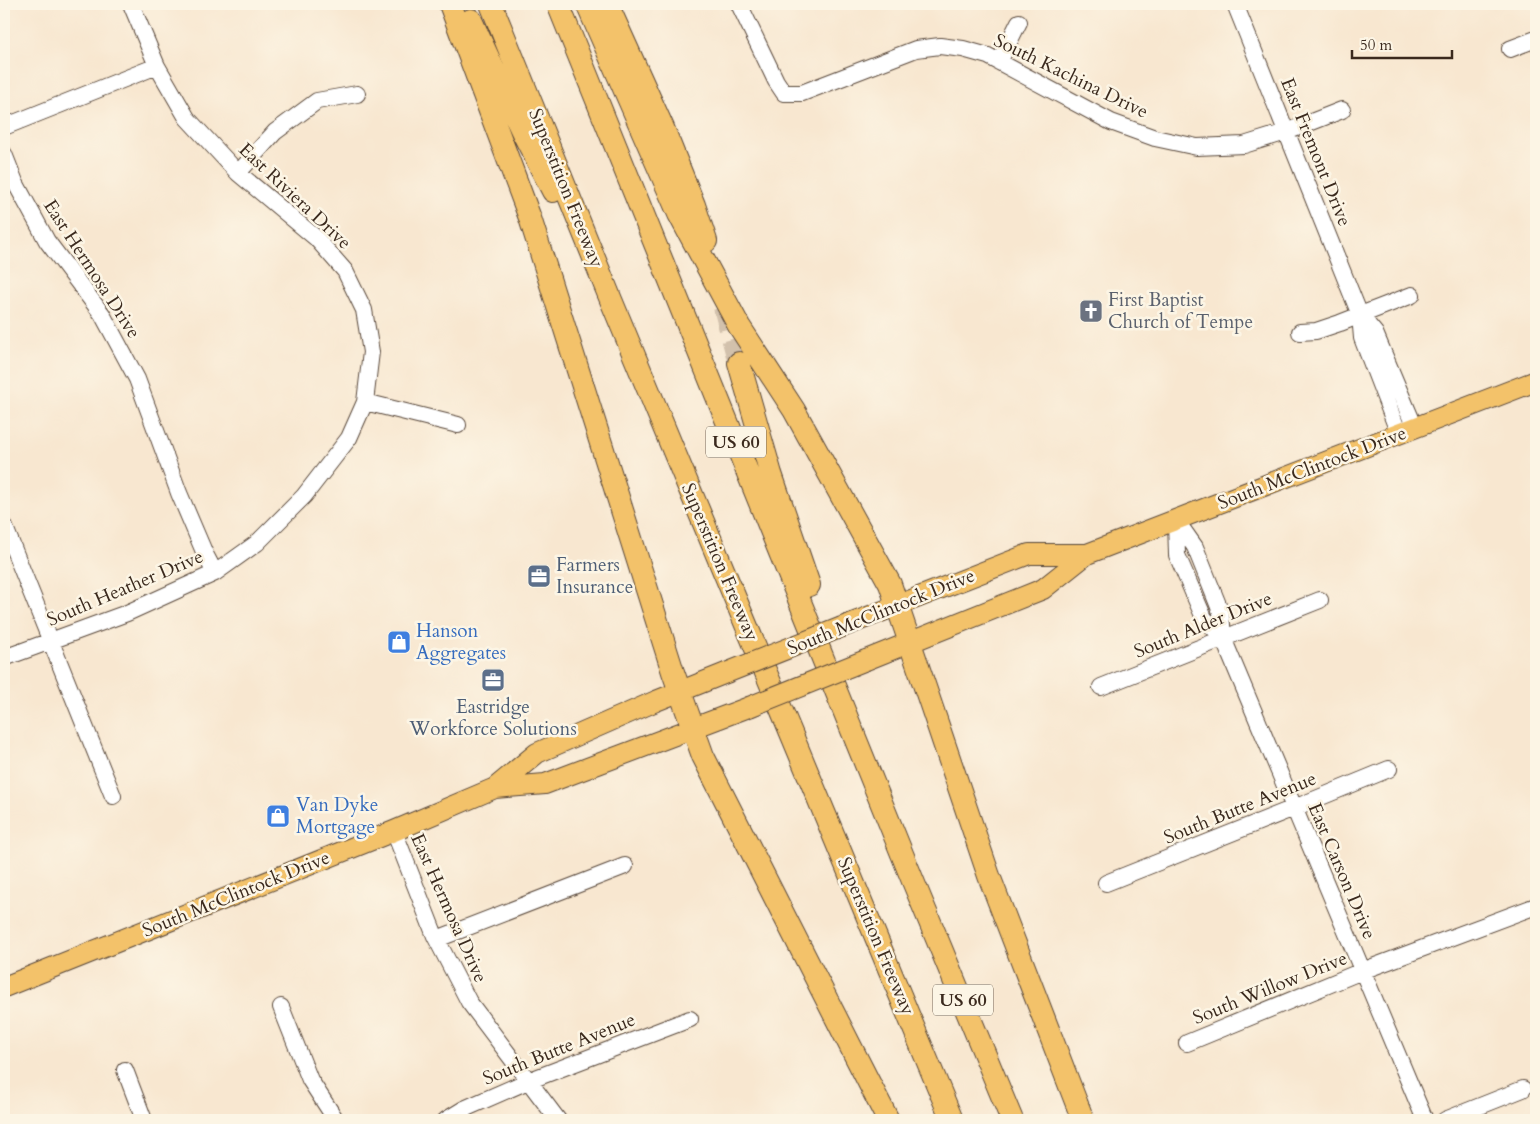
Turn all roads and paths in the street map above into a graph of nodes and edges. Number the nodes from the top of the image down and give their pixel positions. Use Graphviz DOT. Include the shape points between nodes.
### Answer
graph roads {
  1 [pos="131,4"];
  2 [pos="450,4"];
  3 [pos="464,4"];
  4 [pos="491,4"];
  5 [pos="558,4"];
  6 [pos="587,4"];
  7 [pos="607,4"];
  8 [pos="739,4"];
  9 [pos="1235,4"];
  10 [pos="1019,22"];
  11 [pos="1536,39"];
  12 [pos="1510,49"];
  13 [pos="999,62"];
  14 [pos="157,66"];
  15 [pos="357,94"];
  16 [pos="1342,110"];
  17 [pos="4,126"];
  18 [pos="1286,132"];
  19 [pos="4,154"];
  20 [pos="238,173"];
  21 [pos="706,241"];
  22 [pos="1412,295"];
  23 [pos="611,300"];
  24 [pos="1360,315"];
  25 [pos="1300,332"];
  26 [pos="739,364"];
  27 [pos="1536,380"];
  28 [pos="365,402"];
  29 [pos="458,425"];
  30 [pos="1407,431"];
  31 [pos="1176,520"];
  32 [pos="4,525"];
  33 [pos="1087,554"];
  34 [pos="215,573"];
  35 [pos="1320,600"];
  36 [pos="896,605"];
  37 [pos="1223,638"];
  38 [pos="50,641"];
  39 [pos="909,642"];
  40 [pos="4,658"];
  41 [pos="1101,687"];
  42 [pos="680,691"];
  43 [pos="693,729"];
  44 [pos="1389,769"];
  45 [pos="495,788"];
  46 [pos="114,796"];
  47 [pos="1294,808"];
  48 [pos="394,832"];
  49 [pos="625,866"];
  50 [pos="913,881"];
  51 [pos="1106,883"];
  52 [pos="1536,906"];
  53 [pos="437,939"];
  54 [pos="1362,971"];
  55 [pos="4,987"];
  56 [pos="281,1007"];
  57 [pos="690,1019"];
  58 [pos="1187,1043"];
  59 [pos="125,1070"];
  60 [pos="528,1081"];
  61 [pos="1523,1089"];
  62 [pos="144,1120"];
  63 [pos="336,1120"];
  64 [pos="446,1120"];
  65 [pos="558,1120"];
  66 [pos="888,1120"];
  67 [pos="952,1120"];
  68 [pos="1012,1120"];
  69 [pos="1084,1120"];
  70 [pos="1424,1120"];
  71 [pos="1445,1120"];
  1 -- 14 [label="street, East Riviera Drive"];
  2 -- 42 [label="highway" via="530,218"];
  3 -- 23 [label="highway" via="522,134"];
  4 -- 23 [label="highway, Superstition Freeway / US 60"];
  5 -- 50 [label="highway, US 60"];
  6 -- 36 [label="highway" via="679,214 739,326 794,410 890,584"];
  7 -- 21 [label="highway" via="663,128"];
  8 -- 13 [label="street, South Kachina Drive" via="784,93 802,93 916,50 940,46 963,48"];
  9 -- 18 [label="street, East Fremont Drive"];
  10 -- 13 [label="street"];
  11 -- 12 [label="street"];
  13 -- 18 [label="street, South Kachina Drive" via="1111,122 1155,138 1196,147 1244,146"];
  14 -- 17 [label="street"];
  14 -- 20 [label="street, East Riviera Drive" via="187,118"];
  15 -- 20 [label="street" via="317,101 275,132"];
  16 -- 18 [label="street, South Kachina Drive"];
  18 -- 24 [label="street, East Fremont Drive"];
  19 -- 34 [label="street, East Hermosa Drive" via="14,182 47,240 102,314 137,379 179,493"];
  20 -- 28 [label="street, East Riviera Drive" via="316,238 345,271 364,310 371,352"];
  22 -- 24 [label="street"];
  23 -- 67 [label="highway, Superstition Freeway / US 60"];
  24 -- 25 [label="street" via="1316,331"];
  24 -- 30 [label="street, East Fremont Drive" via="1362,338"];
  26 -- 50 [label="highway" via="770,474"];
  27 -- 30 [label="main road, South McClintock Drive"];
  28 -- 29 [label="street"];
  28 -- 34 [label="street, South Heather Drive" via="349,438 304,496 257,543"];
  30 -- 31 [label="main road, South McClintock Drive"];
  31 -- 33 [label="main road, South McClintock Drive"];
  31 -- 37 [label="street, East Carson Drive" via="1195,547 1221,612"];
  32 -- 38 [label="street"];
  33 -- 36 [label="main road, South McClintock Drive" via="1029,554"];
  33 -- 39 [label="main road, South McClintock Drive" via="1043,589"];
  34 -- 38 [label="street, South Heather Drive" via="127,612"];
  35 -- 37 [label="street, South Alder Drive"];
  36 -- 39 [label="highway"];
  36 -- 42 [label="main road, South McClintock Drive, bridge"];
  37 -- 41 [label="street, South Alder Drive"];
  37 -- 47 [label="street, East Carson Drive"];
  38 -- 40 [label="street, South Heather Drive"];
  38 -- 46 [label="street"];
  39 -- 43 [label="main road, South McClintock Drive, bridge"];
  39 -- 69 [label="highway" via="989,876"];
  42 -- 43 [label="highway"];
  42 -- 45 [label="main road, South McClintock Drive" via="538,753"];
  43 -- 45 [label="main road, South McClintock Drive" via="545,784"];
  43 -- 66 [label="highway" via="703,756"];
  44 -- 47 [label="street, South Butte Avenue"];
  45 -- 48 [label="main road, South McClintock Drive"];
  47 -- 51 [label="street, South Butte Avenue"];
  47 -- 54 [label="street, East Carson Drive"];
  48 -- 53 [label="street, East Hermosa Drive"];
  48 -- 55 [label="main road, South McClintock Drive"];
  49 -- 53 [label="street"];
  50 -- 68 [label="highway, US 60"];
  52 -- 54 [label="street, South Willow Drive"];
  53 -- 60 [label="street, East Hermosa Drive" via="469,1002"];
  54 -- 58 [label="street, South Willow Drive"];
  54 -- 70 [label="street, East Carson Drive"];
  56 -- 63 [label="street" via="310,1080"];
  57 -- 60 [label="street, South Butte Avenue"];
  59 -- 62 [label="street"];
  60 -- 64 [label="street, South Butte Avenue"];
  60 -- 65 [label="street, East Hermosa Drive"];
  61 -- 71 [label="street"];
}
